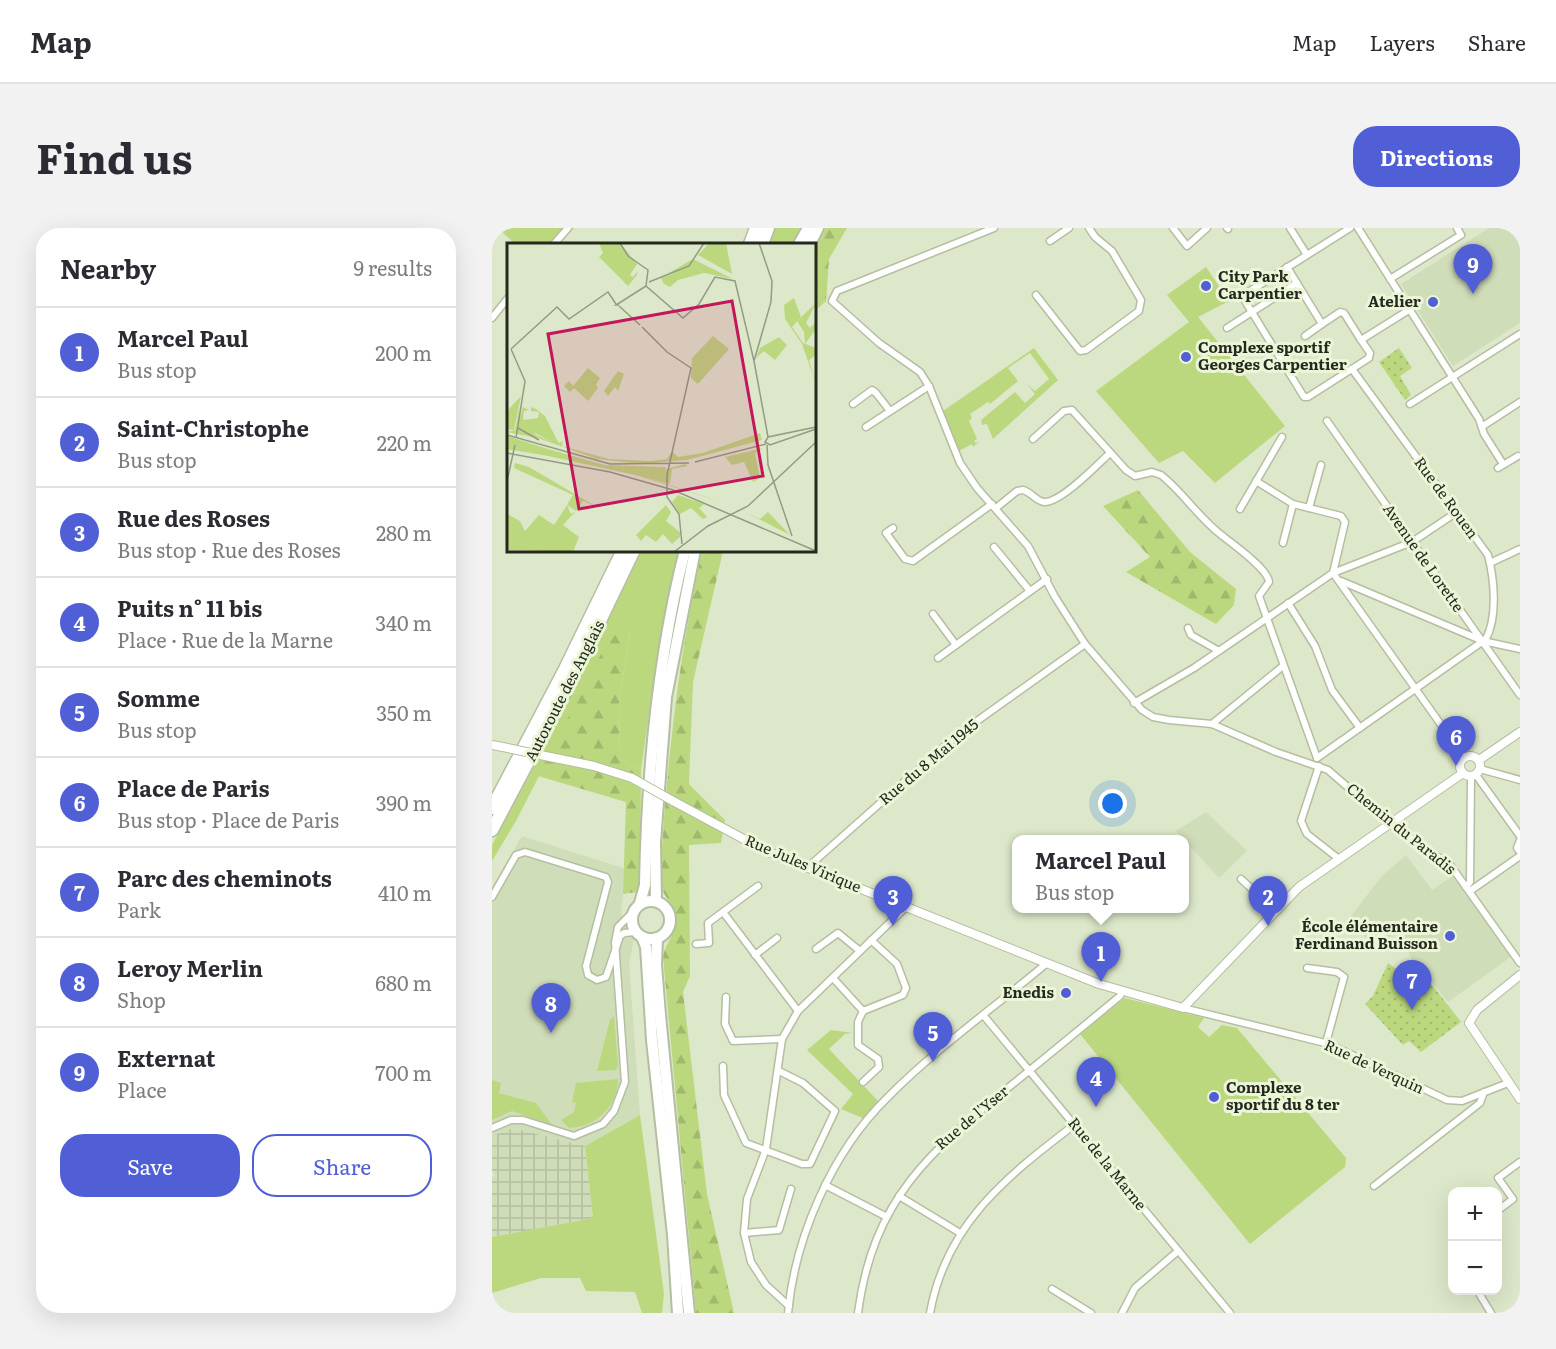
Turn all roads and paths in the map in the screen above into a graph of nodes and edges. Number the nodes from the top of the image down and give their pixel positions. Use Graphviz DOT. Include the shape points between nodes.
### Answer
graph roads {
  1 [pos="568,228"];
  2 [pos="756,228"];
  3 [pos="768,228"];
  4 [pos="808,228"];
  5 [pos="818,228"];
  6 [pos="994,228"];
  7 [pos="1070,228"];
  8 [pos="1089,228"];
  9 [pos="1173,228"];
  10 [pos="1207,228"];
  11 [pos="1290,228"];
  12 [pos="1350,228"];
  13 [pos="1358,228"];
  14 [pos="1457,228"];
  15 [pos="1050,241"];
  16 [pos="555,243"];
  17 [pos="750,243"];
  18 [pos="762,243"];
  19 [pos="800,243"];
  20 [pos="810,243"];
  21 [pos="1307,255"];
  22 [pos="1287,267"];
  23 [pos="1390,279"];
  24 [pos="1297,283"];
  25 [pos="1036,295"];
  26 [pos="507,299"];
  27 [pos="1409,310"];
  28 [pos="1251,312"];
  29 [pos="492,318"];
  30 [pos="1322,324"];
  31 [pos="1227,328"];
  32 [pos="1520,334"];
  33 [pos="1305,336"];
  34 [pos="1361,340"];
  35 [pos="1352,369"];
  36 [pos="1451,377"];
  37 [pos="929,386"];
  38 [pos="1520,402"];
  39 [pos="853,404"];
  40 [pos="1410,404"];
  41 [pos="890,411"];
  42 [pos="1327,421"];
  43 [pos="1483,426"];
  44 [pos="866,427"];
  45 [pos="1282,437"];
  46 [pos="1033,439"];
  47 [pos="1110,453"];
  48 [pos="1518,456"];
  49 [pos="1321,465"];
  50 [pos="1256,481"];
  51 [pos="1293,504"];
  52 [pos="994,506"];
  53 [pos="1309,508"];
  54 [pos="1240,509"];
  55 [pos="1457,512"];
  56 [pos="893,528"];
  57 [pos="1412,542"];
  58 [pos="1283,543"];
  59 [pos="994,547"];
  60 [pos="1520,549"];
  61 [pos="621,552"];
  62 [pos="633,552"];
  63 [pos="685,552"];
  64 [pos="695,552"];
  65 [pos="1490,563"];
  66 [pos="1333,573"];
  67 [pos="1047,579"];
  68 [pos="1340,581"];
  69 [pos="1030,591"];
  70 [pos="1288,603"];
  71 [pos="933,614"];
  72 [pos="1267,618"];
  73 [pos="1188,628"];
  74 [pos="1483,641"];
  75 [pos="1085,644"];
  76 [pos="956,645"];
  77 [pos="1520,649"];
  78 [pos="1220,651"];
  79 [pos="938,658"];
  80 [pos="1283,666"];
  81 [pos="1416,689"];
  82 [pos="1520,695"];
  83 [pos="1134,703"];
  84 [pos="1212,724"];
  85 [pos="1360,728"];
  86 [pos="1520,732"];
  87 [pos="492,745"];
  88 [pos="1464,757"];
  89 [pos="1479,760"];
  90 [pos="1317,763"];
  91 [pos="1472,774"];
  92 [pos="1520,780"];
  93 [pos="492,808"];
  94 [pos="1390,824"];
  95 [pos="492,830"];
  96 [pos="1520,836"];
  97 [pos="1520,840"];
  98 [pos="1520,854"];
  99 [pos="1339,860"];
  100 [pos="808,867"];
  101 [pos="1241,879"];
  102 [pos="758,886"];
  103 [pos="1468,889"];
  104 [pos="492,897"];
  105 [pos="656,901"];
  106 [pos="640,903"];
  107 [pos="907,906"];
  108 [pos="1276,911"];
  109 [pos="723,912"];
  110 [pos="632,913"];
  111 [pos="638,934"];
  112 [pos="657,938"];
  113 [pos="777,938"];
  114 [pos="871,940"];
  115 [pos="696,944"];
  116 [pos="816,949"];
  117 [pos="860,951"];
  118 [pos="616,953"];
  119 [pos="755,955"];
  120 [pos="1047,963"];
  121 [pos="1520,963"];
  122 [pos="1307,968"];
  123 [pos="1520,975"];
  124 [pos="833,978"];
  125 [pos="1122,992"];
  126 [pos="726,997"];
  127 [pos="1184,1008"];
  128 [pos="798,1011"];
  129 [pos="864,1011"];
  130 [pos="984,1016"];
  131 [pos="782,1039"];
  132 [pos="1326,1043"];
  133 [pos="723,1066"];
  134 [pos="779,1071"];
  135 [pos="1029,1071"];
  136 [pos="863,1082"];
  137 [pos="1508,1083"];
  138 [pos="1484,1092"];
  139 [pos="1520,1099"];
  140 [pos="1074,1125"];
  141 [pos="492,1128"];
  142 [pos="766,1149"];
  143 [pos="1520,1162"];
  144 [pos="825,1185"];
  145 [pos="1374,1186"];
  146 [pos="791,1189"];
  147 [pos="899,1196"];
  148 [pos="1502,1207"];
  149 [pos="887,1217"];
  150 [pos="744,1233"];
  151 [pos="960,1233"];
  152 [pos="1178,1251"];
  153 [pos="1052,1289"];
  154 [pos="1480,1295"];
  155 [pos="789,1310"];
  156 [pos="678,1313"];
  157 [pos="689,1313"];
  158 [pos="858,1313"];
  159 [pos="930,1313"];
  160 [pos="1091,1313"];
  161 [pos="1122,1313"];
  162 [pos="1230,1313"];
  163 [pos="1491,1313"];
  1 -- 16 [label="street"];
  2 -- 17 [label="highway"];
  3 -- 18 [label="highway"];
  4 -- 19 [label="highway"];
  5 -- 20 [label="highway"];
  6 -- 37 [label="street, Chemin du Paradis" via="837,291 831,299 879,343 913,366"];
  7 -- 15 [label="street"];
  8 -- 25 [label="street" via="1112,251 1141,300 1139,311 1080,351"];
  9 -- 10 [label="street" via="1186,246"];
  11 -- 21 [label="street"];
  12 -- 21 [label="street"];
  13 -- 23 [label="street"];
  14 -- 23 [label="street" via="1461,235"];
  21 -- 22 [label="street"];
  22 -- 24 [label="street"];
  22 -- 28 [label="street" via="1242,296"];
  23 -- 27 [label="street"];
  24 -- 28 [label="street"];
  24 -- 30 [label="street"];
  26 -- 29 [label="street"];
  27 -- 34 [label="street"];
  27 -- 36 [label="street"];
  28 -- 31 [label="street"];
  28 -- 35 [label="street" via="1304,397"];
  30 -- 33 [label="street"];
  30 -- 34 [label="street" via="1344,313"];
  32 -- 36 [label="street"];
  34 -- 35 [label="street" via="1369,358"];
  35 -- 55 [label="street, Rue de Rouen"];
  36 -- 40 [label="street"];
  36 -- 43 [label="street"];
  37 -- 41 [label="street"];
  37 -- 52 [label="street, Chemin du Paradis" via="960,463"];
  38 -- 43 [label="street"];
  39 -- 41 [label="street" via="874,391"];
  41 -- 44 [label="street"];
  42 -- 57 [label="street, Avenue de Lorette"];
  43 -- 48 [label="street" via="1501,466"];
  45 -- 50 [label="street"];
  46 -- 47 [label="street" via="1068,410"];
  47 -- 52 [label="street" via="1053,500 1041,501 1023,490"];
  47 -- 72 [label="street" via="1132,475 1161,475 1267,576 1269,582 1259,594"];
  49 -- 53 [label="street"];
  50 -- 51 [label="street"];
  50 -- 54 [label="street"];
  51 -- 53 [label="street"];
  51 -- 58 [label="street"];
  52 -- 56 [label="street" via="913,561 905,558 886,533"];
  52 -- 67 [label="street, Chemin du Paradis" via="1028,546"];
  53 -- 66 [label="street" via="1341,516 1345,522"];
  55 -- 57 [label="street"];
  55 -- 65 [label="street, Rue de Rouen"];
  57 -- 66 [label="street"];
  57 -- 74 [label="street, Avenue de Lorette"];
  59 -- 69 [label="street"];
  60 -- 65 [label="street"];
  61 -- 93 [label="highway, Autoroute des Anglais" via="566,669"];
  62 -- 95 [label="highway, Autoroute des Anglais"];
  63 -- 106 [label="highway" via="658,695 650,766 645,885"];
  64 -- 105 [label="highway" via="666,697 655,842"];
  65 -- 74 [label="street, Rue de Rouen" via="1492,616 1489,634"];
  66 -- 68 [label="street"];
  66 -- 70 [label="street"];
  67 -- 69 [label="street"];
  67 -- 75 [label="street, Chemin du Paradis"];
  68 -- 74 [label="street"];
  68 -- 81 [label="street"];
  69 -- 76 [label="street"];
  70 -- 72 [label="street"];
  70 -- 85 [label="street" via="1315,646 1332,690"];
  71 -- 76 [label="street"];
  72 -- 78 [label="street"];
  72 -- 80 [label="street"];
  73 -- 78 [label="street" via="1191,635"];
  74 -- 77 [label="street"];
  74 -- 81 [label="street"];
  74 -- 82 [label="street, Avenue de Lorette"];
  75 -- 83 [label="street, Chemin du Paradis"];
  75 -- 100 [label="street, Rue du 8 Mai 1945" via="956,736"];
  76 -- 79 [label="street"];
  78 -- 83 [label="street"];
  80 -- 84 [label="street"];
  80 -- 90 [label="street"];
  81 -- 85 [label="street"];
  81 -- 88 [label="street"];
  83 -- 84 [label="street, Chemin du Paradis" via="1153,717"];
  84 -- 90 [label="street, Chemin du Paradis" via="1276,753"];
  85 -- 90 [label="street"];
  86 -- 89 [label="street"];
  87 -- 100 [label="street, Rue Jules Virique, bridge" via="632,778 766,851"];
  88 -- 89 [label="street"];
  88 -- 91 [label="street" via="1460,767"];
  89 -- 91 [label="street"];
  90 -- 94 [label="street, Chemin du Paradis"];
  90 -- 99 [label="street" via="1301,820 1307,834"];
  91 -- 92 [label="street"];
  91 -- 94 [label="street"];
  91 -- 96 [label="street"];
  91 -- 103 [label="street"];
  94 -- 99 [label="street"];
  94 -- 103 [label="street, Chemin du Paradis" via="1451,866"];
  97 -- 98 [label="street"];
  98 -- 103 [label="street"];
  99 -- 108 [label="street" via="1299,887"];
  100 -- 107 [label="street, Rue Jules Virique"];
  101 -- 108 [label="street"];
  102 -- 109 [label="street"];
  103 -- 121 [label="street, Chemin du Paradis"];
  104 -- 118 [label="street" via="516,855 525,852 606,877 608,882 586,966 588,975 597,980 606,977"];
  105 -- 106 [label="highway"];
  105 -- 112 [label="highway" via="666,907 670,919 667,931"];
  106 -- 110 [label="highway"];
  107 -- 114 [label="street"];
  107 -- 120 [label="street, Rue Jules Virique"];
  108 -- 127 [label="street"];
  109 -- 115 [label="street" via="708,923 709,943"];
  109 -- 119 [label="street"];
  110 -- 111 [label="highway"];
  110 -- 118 [label="street" via="615,933"];
  111 -- 112 [label="highway"];
  111 -- 118 [label="street" via="620,936"];
  111 -- 156 [label="highway" via="646,947"];
  112 -- 157 [label="highway" via="660,1015"];
  113 -- 119 [label="street"];
  114 -- 117 [label="street"];
  114 -- 129 [label="street" via="897,964 906,988 903,994"];
  116 -- 117 [label="street" via="838,933"];
  117 -- 124 [label="street"];
  118 -- 141 [label="street" via="625,1082 614,1111 603,1124 574,1136 523,1120"];
  119 -- 128 [label="street"];
  120 -- 125 [label="street, Rue Jules Virique"];
  120 -- 130 [label="street"];
  122 -- 132 [label="street" via="1337,972 1344,977"];
  123 -- 137 [label="street" via="1478,1010 1469,1023"];
  124 -- 128 [label="street"];
  124 -- 129 [label="street"];
  125 -- 127 [label="street, Rue Jules Virique"];
  125 -- 135 [label="street, Rue de l'Yser"];
  126 -- 131 [label="street" via="725,1024 733,1041"];
  127 -- 132 [label="street, Rue de Verquin"];
  128 -- 131 [label="street"];
  129 -- 136 [label="street" via="856,1038 858,1045 878,1059 879,1067"];
  130 -- 135 [label="street, Rue de la Marne"];
  130 -- 144 [label="street" via="886,1098 857,1134"];
  131 -- 134 [label="street"];
  132 -- 138 [label="street, Rue de Verquin" via="1447,1100 1462,1101"];
  133 -- 142 [label="street" via="724,1095 746,1143"];
  134 -- 142 [label="street"];
  134 -- 142 [label="street" via="803,1083 835,1111 810,1164"];
  135 -- 140 [label="street, Rue de la Marne"];
  135 -- 147 [label="street, Rue de l'Yser" via="940,1144"];
  137 -- 138 [label="street, Rue de Verquin"];
  137 -- 139 [label="street"];
  138 -- 145 [label="street" via="1480,1103"];
  140 -- 151 [label="street" via="996,1189"];
  140 -- 152 [label="street, Rue de la Marne"];
  142 -- 150 [label="street" via="747,1198"];
  143 -- 148 [label="street" via="1498,1178 1513,1199"];
  144 -- 149 [label="street"];
  144 -- 155 [label="street" via="806,1232"];
  146 -- 150 [label="street" via="778,1230"];
  147 -- 149 [label="street, Rue de l'Yser"];
  147 -- 151 [label="street"];
  149 -- 158 [label="street, Rue de l'Yser" via="869,1262"];
  150 -- 155 [label="street" via="751,1262"];
  151 -- 159 [label="street" via="938,1280"];
  152 -- 161 [label="street" via="1135,1288"];
  152 -- 162 [label="street, Rue de la Marne"];
  153 -- 160 [label="street"];
  154 -- 163 [label="street"];
}
